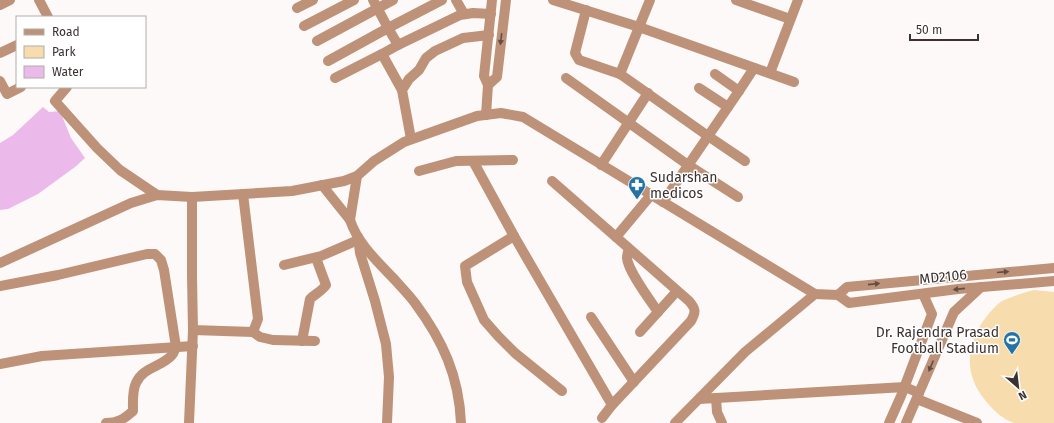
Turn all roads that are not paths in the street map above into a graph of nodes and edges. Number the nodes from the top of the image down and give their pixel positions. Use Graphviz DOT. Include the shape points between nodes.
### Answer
graph roads {
  1 [pos="10,0"];
  2 [pos="39,0"];
  3 [pos="313,0"];
  4 [pos="354,0"];
  5 [pos="393,0"];
  6 [pos="442,0"];
  7 [pos="456,0"];
  8 [pos="492,0"];
  9 [pos="506,0"];
  10 [pos="553,0"];
  11 [pos="650,0"];
  12 [pos="736,0"];
  13 [pos="798,0"];
  14 [pos="376,4"];
  15 [pos="0,5"];
  16 [pos="297,8"];
  17 [pos="586,10"];
  18 [pos="464,14"];
  19 [pos="491,14"];
  20 [pos="47,16"];
  21 [pos="790,19"];
  22 [pos="304,26"];
  23 [pos="639,27"];
  24 [pos="388,28"];
  25 [pos="489,35"];
  26 [pos="317,41"];
  27 [pos="16,45"];
  28 [pos="398,45"];
  29 [pos="0,53"];
  30 [pos="382,54"];
  31 [pos="328,61"];
  32 [pos="754,68"];
  33 [pos="770,73"];
  34 [pos="620,74"];
  35 [pos="715,74"];
  36 [pos="335,78"];
  37 [pos="566,78"];
  38 [pos="0,81"];
  39 [pos="794,82"];
  40 [pos="488,85"];
  41 [pos="19,88"];
  42 [pos="66,88"];
  43 [pos="699,88"];
  44 [pos="402,90"];
  45 [pos="739,91"];
  46 [pos="648,93"];
  47 [pos="3,96"];
  48 [pos="728,108"];
  49 [pos="486,115"];
  50 [pos="628,122"];
  51 [pos="708,136"];
  52 [pos="411,139"];
  53 [pos="513,160"];
  54 [pos="473,161"];
  55 [pos="745,161"];
  56 [pos="601,165"];
  57 [pos="688,165"];
  58 [pos="419,171"];
  59 [pos="357,176"];
  60 [pos="552,182"];
  61 [pos="322,185"];
  62 [pos="243,194"];
  63 [pos="651,195"];
  64 [pos="157,196"];
  65 [pos="192,197"];
  66 [pos="738,197"];
  67 [pos="663,202"];
  68 [pos="350,220"];
  69 [pos="514,236"];
  70 [pos="616,237"];
  71 [pos="358,238"];
  72 [pos="629,249"];
  73 [pos="316,258"];
  74 [pos="0,264"];
  75 [pos="284,265"];
  76 [pos="1054,268"];
  77 [pos="1054,281"];
  78 [pos="0,286"];
  79 [pos="981,287"];
  80 [pos="677,290"];
  81 [pos="815,294"];
  82 [pos="924,294"];
  83 [pos="838,295"];
  84 [pos="658,312"];
  85 [pos="591,317"];
  86 [pos="193,330"];
  87 [pos="253,332"];
  88 [pos="640,332"];
  89 [pos="302,341"];
  90 [pos="315,341"];
  91 [pos="193,346"];
  92 [pos="176,347"];
  93 [pos="0,364"];
  94 [pos="634,382"];
  95 [pos="905,387"];
  96 [pos="562,391"];
  97 [pos="918,396"];
  98 [pos="716,398"];
  99 [pos="699,399"];
  100 [pos="612,405"];
  101 [pos="897,405"];
  102 [pos="911,410"];
  103 [pos="602,418"];
  104 [pos="106,423"];
  105 [pos="189,423"];
  106 [pos="387,423"];
  107 [pos="461,423"];
  108 [pos="675,423"];
  109 [pos="722,423"];
  110 [pos="889,423"];
  111 [pos="906,423"];
  112 [pos="977,423"];
  1 -- 15 [label="street"];
  2 -- 20 [label="street"];
  3 -- 16 [label="street"];
  4 -- 22 [label="street"];
  5 -- 14 [label="street"];
  6 -- 24 [label="street"];
  7 -- 18 [label="street"];
  8 -- 19 [label="street"];
  9 -- 40 [label="street, one-way" via="497,77"];
  10 -- 17 [label="street"];
  11 -- 23 [label="street"];
  12 -- 21 [label="street"];
  13 -- 21 [label="street"];
  14 -- 24 [label="street"];
  14 -- 26 [label="street"];
  17 -- 23 [label="street"];
  17 -- 34 [label="street" via="575,53 579,60"];
  18 -- 19 [label="street"];
  18 -- 28 [label="street"];
  19 -- 25 [label="street"];
  21 -- 33 [label="street"];
  23 -- 32 [label="street"];
  23 -- 34 [label="street"];
  24 -- 28 [label="street"];
  24 -- 31 [label="street"];
  25 -- 40 [label="street" via="484,76"];
  25 -- 44 [label="street" via="463,38 435,51 426,58"];
  27 -- 29 [label="street"];
  28 -- 30 [label="street"];
  30 -- 36 [label="street"];
  30 -- 44 [label="street"];
  32 -- 33 [label="street"];
  32 -- 45 [label="street"];
  33 -- 39 [label="street"];
  34 -- 46 [label="street"];
  35 -- 45 [label="street"];
  37 -- 50 [label="street"];
  38 -- 47 [label="street"];
  40 -- 49 [label="street"];
  41 -- 47 [label="street"];
  42 -- 64 [label="street" via="54,101 120,170"];
  43 -- 48 [label="street"];
  44 -- 52 [label="street"];
  45 -- 48 [label="street"];
  46 -- 50 [label="street"];
  46 -- 51 [label="street"];
  48 -- 51 [label="street"];
  49 -- 52 [label="street"];
  49 -- 56 [label="street" via="501,113 522,117"];
  50 -- 56 [label="street"];
  50 -- 57 [label="street"];
  51 -- 55 [label="street"];
  51 -- 57 [label="street"];
  52 -- 59 [label="street" via="374,161"];
  53 -- 54 [label="street"];
  54 -- 58 [label="street" via="456,161"];
  54 -- 69 [label="street"];
  56 -- 63 [label="street"];
  57 -- 66 [label="street"];
  57 -- 67 [label="street"];
  59 -- 61 [label="street"];
  59 -- 68 [label="street"];
  60 -- 70 [label="street"];
  61 -- 62 [label="street" via="292,191"];
  61 -- 68 [label="street"];
  62 -- 65 [label="street"];
  62 -- 87 [label="street" via="258,319"];
  63 -- 67 [label="street"];
  63 -- 70 [label="street"];
  64 -- 65 [label="street"];
  64 -- 74 [label="street" via="131,203"];
  65 -- 86 [label="street"];
  67 -- 81 [label="street"];
  68 -- 71 [label="street"];
  69 -- 96 [label="street" via="465,266 467,282 484,320 515,353"];
  69 -- 100 [label="street"];
  70 -- 72 [label="street"];
  71 -- 73 [label="street"];
  71 -- 106 [label="street" via="386,344 389,377"];
  71 -- 107 [label="street" via="415,302 440,341 453,371"];
  72 -- 80 [label="street"];
  72 -- 84 [label="street" via="626,256 630,269"];
  73 -- 75 [label="street"];
  73 -- 89 [label="street" via="326,285 310,299"];
  83 -- 76 [label="street, MD2106, one-way" via="847,286"];
  77 -- 79 [label="street, MD2106"];
  78 -- 92 [label="street" via="155,254 161,260 164,270"];
  79 -- 82 [label="street, MD2106, one-way"];
  79 -- 97 [label="street, one-way" via="954,312"];
  80 -- 84 [label="street"];
  80 -- 94 [label="street" via="694,307 695,314"];
  81 -- 83 [label="street"];
  81 -- 99 [label="street" via="745,352"];
  82 -- 83 [label="street, MD2106" via="849,303"];
  82 -- 95 [label="street" via="932,314"];
  84 -- 88 [label="street"];
  85 -- 94 [label="street"];
  86 -- 87 [label="street"];
  86 -- 91 [label="street"];
  87 -- 89 [label="street" via="266,339"];
  89 -- 90 [label="street"];
  91 -- 92 [label="street"];
  91 -- 105 [label="street"];
  92 -- 93 [label="street" via="42,356"];
  92 -- 104 [label="street" via="172,355 140,376 135,384 133,411 124,419"];
  94 -- 100 [label="street"];
  95 -- 97 [label="street"];
  95 -- 98 [label="street"];
  95 -- 101 [label="street"];
  97 -- 102 [label="street"];
  97 -- 112 [label="street"];
  98 -- 99 [label="street"];
  98 -- 109 [label="street" via="717,412"];
  99 -- 108 [label="street"];
  100 -- 103 [label="street"];
  101 -- 102 [label="street"];
  101 -- 110 [label="street"];
  102 -- 111 [label="street"];
}
